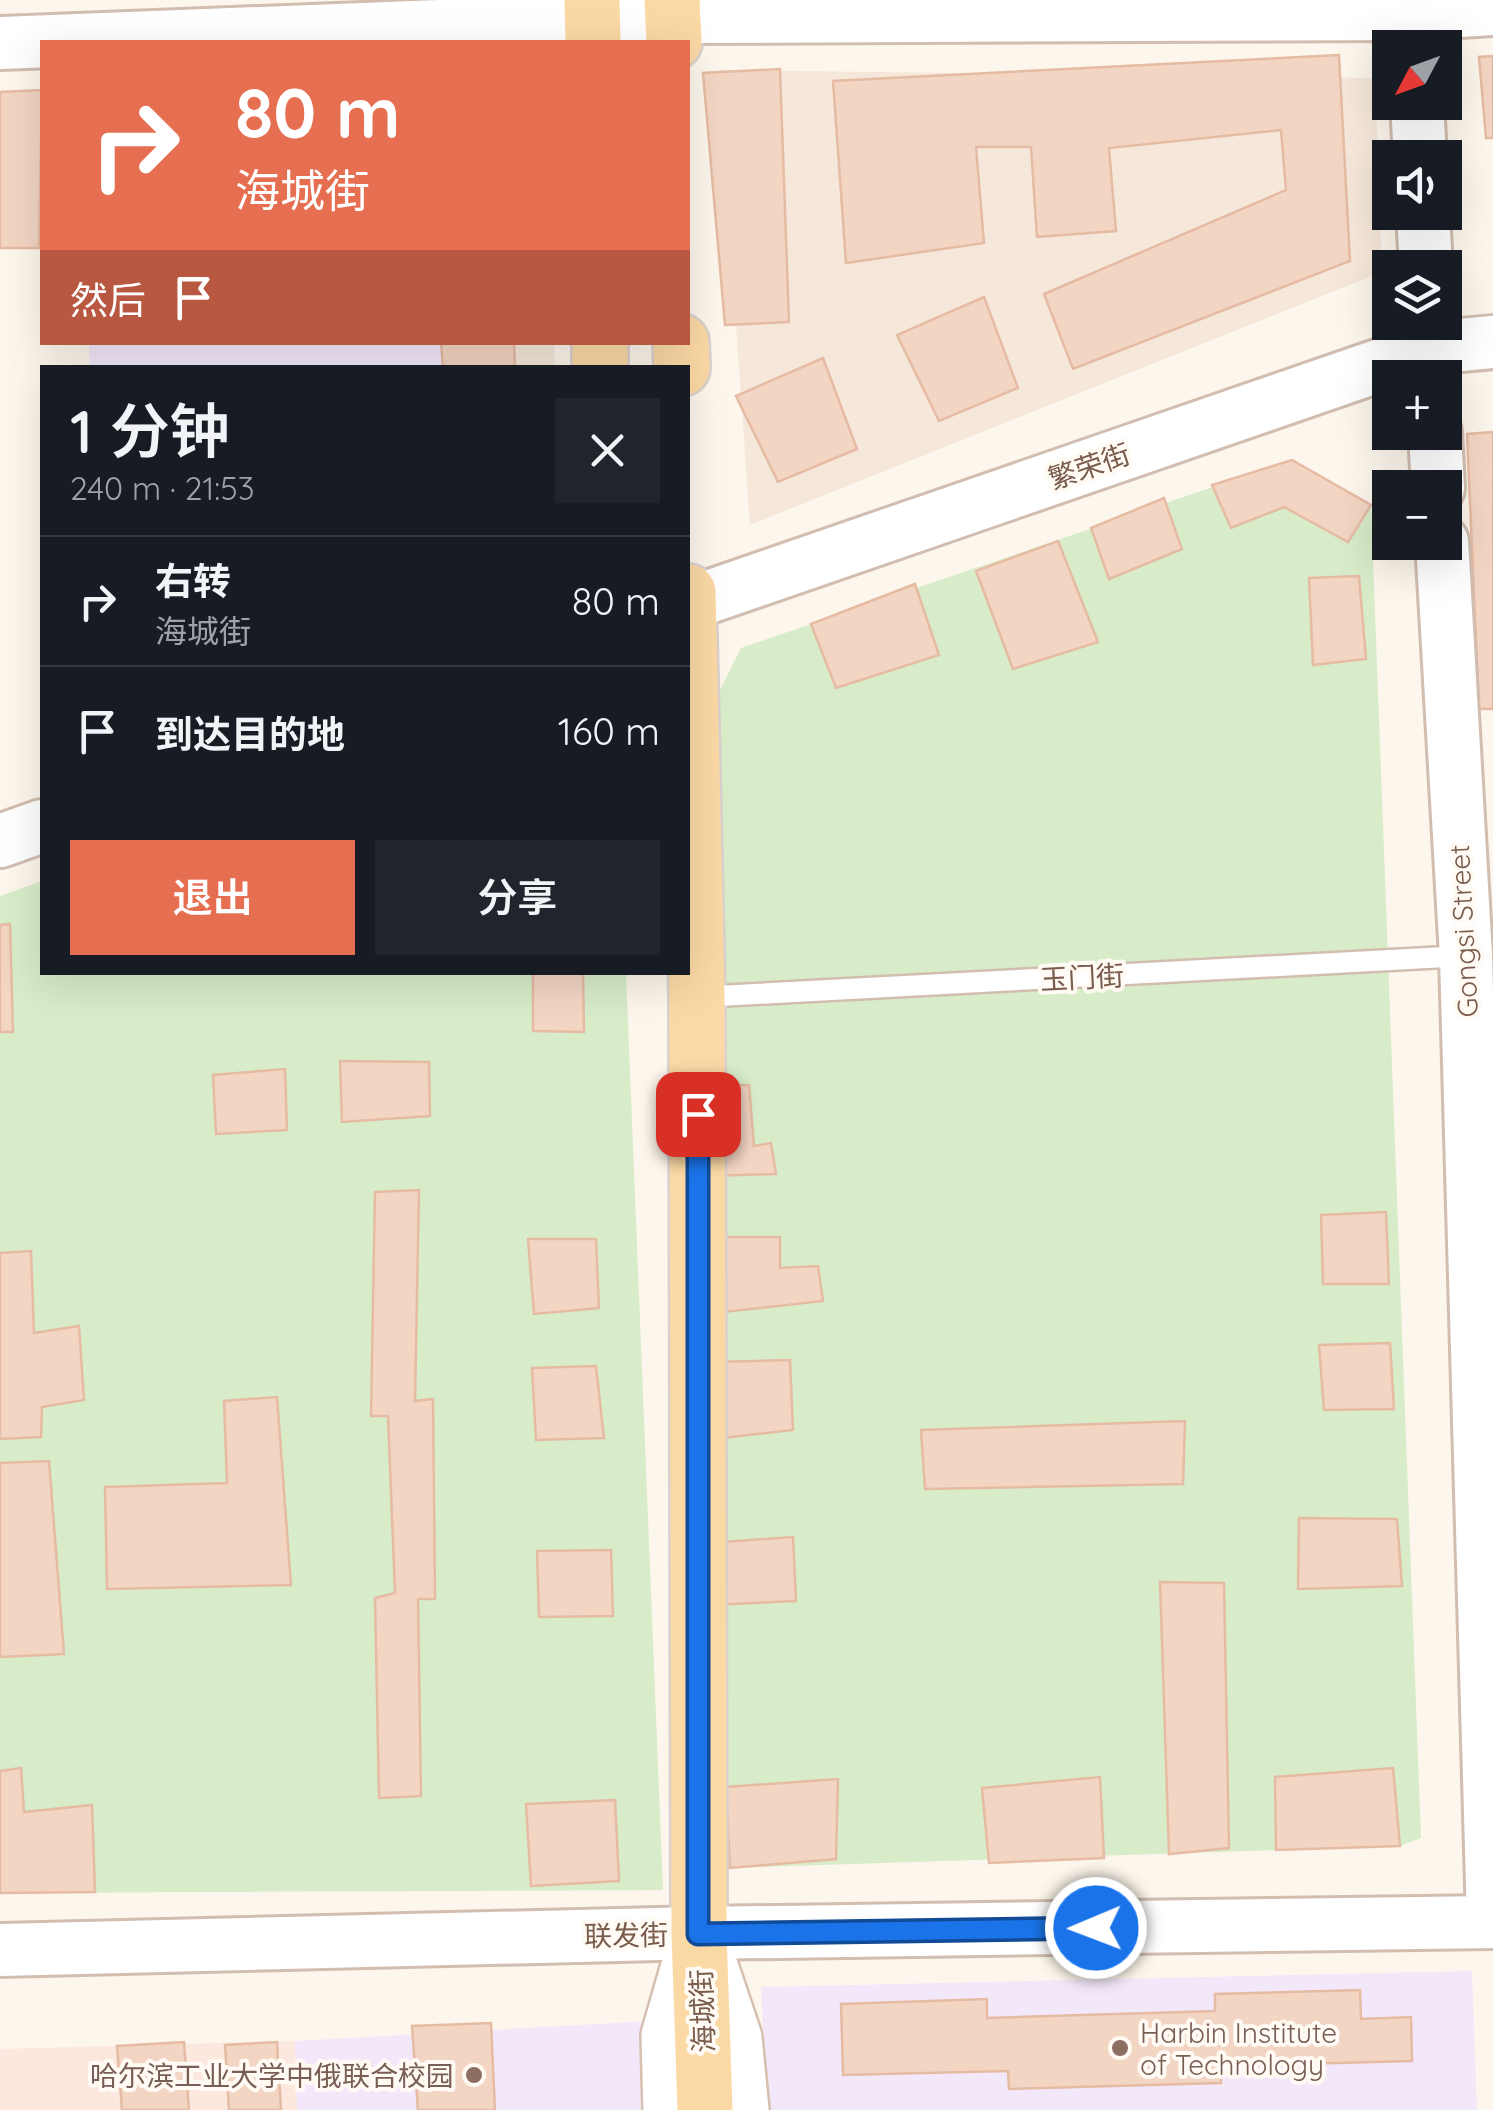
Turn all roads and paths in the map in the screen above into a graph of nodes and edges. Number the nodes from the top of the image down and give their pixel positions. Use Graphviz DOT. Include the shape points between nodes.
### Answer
graph roads {
  1 [pos="1493,9"];
  2 [pos="673,20"];
  3 [pos="592,21"];
  4 [pos="1413,21"];
  5 [pos="81,40"];
  6 [pos="40,42"];
  7 [pos="0,43"];
  8 [pos="1493,342"];
  9 [pos="1430,349"];
  10 [pos="1443,560"];
  11 [pos="690,603"];
  12 [pos="690,683"];
  13 [pos="40,827"];
  14 [pos="0,842"];
  15 [pos="1466,956"];
  16 [pos="698,997"];
  17 [pos="1493,1920"];
  18 [pos="698,1934"];
  19 [pos="0,1950"];
  20 [pos="670,2110"];
  21 [pos="706,2110"];
  22 [pos="741,2110"];
  1 -- 4 [label="street"];
  2 -- 3 [label="street"];
  2 -- 4 [label="street"];
  3 -- 5 [label="street"];
  6 -- 7 [label="street"];
  8 -- 9 [label="street, 繁荣街"];
  9 -- 11 [label="street, 繁荣街"];
  10 -- 15 [label="street, Gongsi Street"];
  12 -- 16 [label="main road, 海城街"];
  13 -- 14 [label="street"];
  15 -- 16 [label="lane, 玉门街"];
  15 -- 17 [label="street, Gongsi Street"];
  16 -- 18 [label="main road, 海城街"];
  17 -- 18 [label="street, 联发街"];
  18 -- 19 [label="street, 联发街"];
  18 -- 20 [label="main road" via="669,2036"];
  18 -- 21 [label="main road, 海城街"];
  18 -- 22 [label="main road" via="734,2038"];
}
